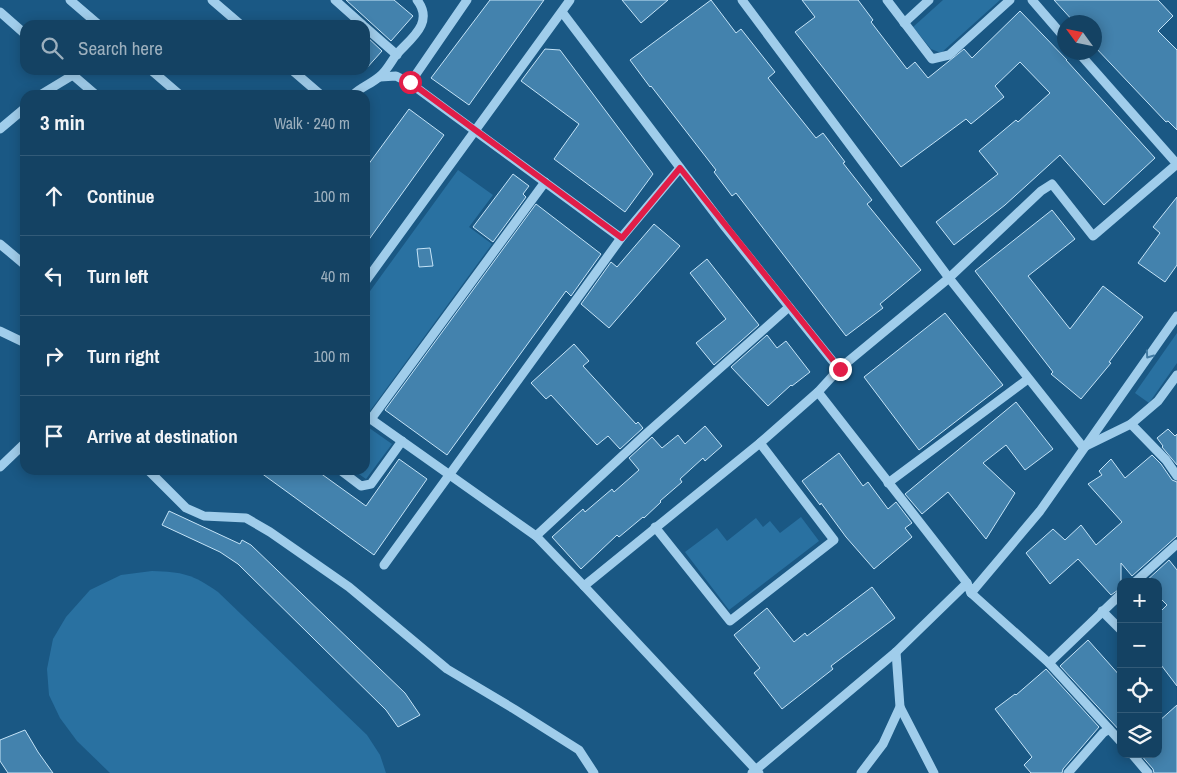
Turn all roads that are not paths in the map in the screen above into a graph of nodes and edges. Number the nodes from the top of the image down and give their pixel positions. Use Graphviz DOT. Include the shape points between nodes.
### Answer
graph roads {
  1 [pos="70,0"];
  2 [pos="212,0"];
  3 [pos="335,0"];
  4 [pos="417,0"];
  5 [pos="467,0"];
  6 [pos="570,0"];
  7 [pos="742,0"];
  8 [pos="887,0"];
  9 [pos="929,0"];
  10 [pos="1010,0"];
  11 [pos="1032,0"];
  12 [pos="0,12"];
  13 [pos="562,12"];
  14 [pos="93,20"];
  15 [pos="235,20"];
  16 [pos="357,20"];
  17 [pos="904,23"];
  18 [pos="1057,29"];
  19 [pos="20,30"];
  20 [pos="370,31"];
  21 [pos="397,55"];
  22 [pos="1085,60"];
  23 [pos="66,75"];
  24 [pos="73,75"];
  25 [pos="157,75"];
  26 [pos="298,75"];
  27 [pos="380,77"];
  28 [pos="410,82"];
  29 [pos="47,90"];
  30 [pos="90,90"];
  31 [pos="174,90"];
  32 [pos="315,90"];
  33 [pos="358,90"];
  34 [pos="20,112"];
  35 [pos="0,129"];
  36 [pos="475,130"];
  37 [pos="1177,164"];
  38 [pos="680,168"];
  39 [pos="545,182"];
  40 [pos="622,238"];
  41 [pos="0,244"];
  42 [pos="20,261"];
  43 [pos="370,275"];
  44 [pos="949,278"];
  45 [pos="789,307"];
  46 [pos="1177,316"];
  47 [pos="0,331"];
  48 [pos="20,341"];
  49 [pos="840,369"];
  50 [pos="1177,375"];
  51 [pos="1028,378"];
  52 [pos="818,392"];
  53 [pos="370,414"];
  54 [pos="370,418"];
  55 [pos="1131,424"];
  56 [pos="402,441"];
  57 [pos="760,443"];
  58 [pos="1083,447"];
  59 [pos="20,448"];
  60 [pos="0,467"];
  61 [pos="153,475"];
  62 [pos="347,475"];
  63 [pos="449,475"];
  64 [pos="1177,476"];
  65 [pos="888,483"];
  66 [pos="655,527"];
  67 [pos="536,536"];
  68 [pos="1177,544"];
  69 [pos="384,565"];
  70 [pos="1139,578"];
  71 [pos="967,583"];
  72 [pos="584,586"];
  73 [pos="971,593"];
  74 [pos="1117,598"];
  75 [pos="1102,611"];
  76 [pos="1117,626"];
  77 [pos="896,652"];
  78 [pos="1049,663"];
  79 [pos="900,706"];
  80 [pos="1109,729"];
  81 [pos="1117,738"];
  82 [pos="1135,758"];
  83 [pos="756,772"];
  84 [pos="594,773"];
  85 [pos="861,773"];
  86 [pos="934,773"];
  87 [pos="1068,773"];
  88 [pos="1148,773"];
  1 -- 14 [label="street"];
  2 -- 15 [label="street"];
  3 -- 16 [label="street"];
  4 -- 21 [label="street" via="422,6 424,20 417,34"];
  5 -- 28 [label="street"];
  6 -- 13 [label="street"];
  7 -- 44 [label="street"];
  8 -- 17 [label="street"];
  9 -- 17 [label="street"];
  10 -- 17 [label="street" via="949,55 932,59"];
  11 -- 18 [label="street"];
  12 -- 19 [label="street"];
  13 -- 36 [label="street"];
  13 -- 38 [label="street"];
  20 -- 21 [label="street"];
  21 -- 27 [label="street"];
  22 -- 37 [label="street"];
  23 -- 29 [label="street"];
  24 -- 30 [label="street"];
  25 -- 31 [label="street"];
  26 -- 32 [label="street"];
  27 -- 28 [label="street" via="396,76"];
  27 -- 33 [label="street"];
  28 -- 36 [label="street"];
  34 -- 35 [label="street"];
  36 -- 39 [label="street"];
  36 -- 43 [label="street"];
  37 -- 44 [label="street" via="1093,236 1052,184"];
  38 -- 40 [label="street"];
  38 -- 45 [label="street"];
  39 -- 40 [label="street"];
  39 -- 53 [label="street"];
  40 -- 63 [label="street"];
  41 -- 42 [label="street"];
  44 -- 49 [label="street"];
  44 -- 51 [label="street"];
  45 -- 49 [label="street"];
  45 -- 67 [label="street"];
  46 -- 58 [label="street, one-way"];
  47 -- 48 [label="street"];
  49 -- 52 [label="street"];
  50 -- 55 [label="street" via="1158,401"];
  51 -- 58 [label="street"];
  51 -- 65 [label="street"];
  52 -- 57 [label="street"];
  52 -- 65 [label="street"];
  54 -- 56 [label="street"];
  55 -- 58 [label="street"];
  55 -- 64 [label="street"];
  56 -- 62 [label="street" via="371,484 362,486"];
  56 -- 63 [label="street"];
  57 -- 66 [label="street"];
  57 -- 66 [label="street" via="834,540 730,621"];
  58 -- 73 [label="street" via="1040,510"];
  59 -- 60 [label="street"];
  61 -- 84 [label="street" via="186,508 204,516 246,518 270,532 349,587 447,669 579,750"];
  63 -- 67 [label="street"];
  63 -- 69 [label="street"];
  65 -- 71 [label="street"];
  66 -- 72 [label="street"];
  67 -- 72 [label="street"];
  68 -- 70 [label="street"];
  71 -- 73 [label="street"];
  71 -- 77 [label="street"];
  72 -- 83 [label="street"];
  73 -- 78 [label="street"];
  74 -- 75 [label="street"];
  75 -- 76 [label="street"];
  75 -- 78 [label="street"];
  77 -- 79 [label="street"];
  77 -- 83 [label="street"];
  78 -- 80 [label="street"];
  79 -- 85 [label="street" via="883,744"];
  79 -- 86 [label="street"];
  80 -- 81 [label="street"];
  80 -- 87 [label="street"];
  82 -- 88 [label="street"];
}
